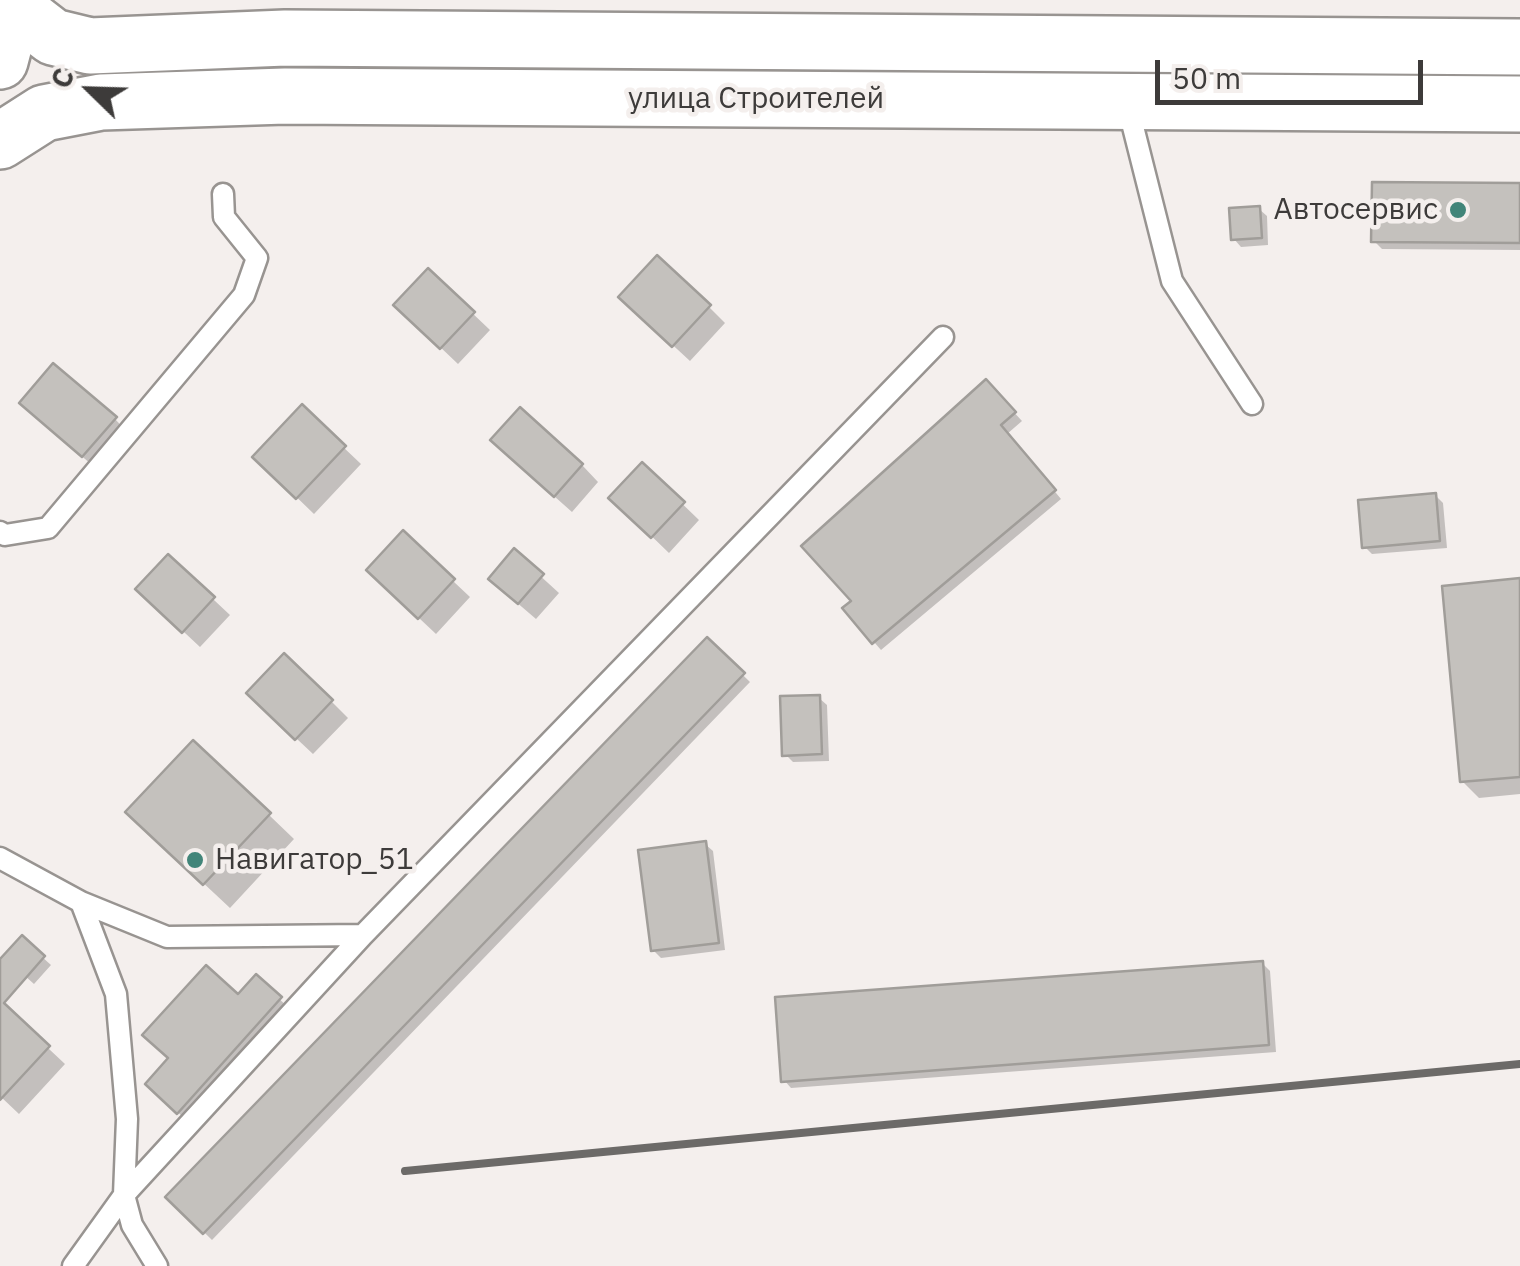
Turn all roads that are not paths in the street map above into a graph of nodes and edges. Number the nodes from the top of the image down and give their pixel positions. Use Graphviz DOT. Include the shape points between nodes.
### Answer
graph roads {
  1 [pos="9,4"];
  2 [pos="1101,44"];
  3 [pos="1304,46"];
  4 [pos="1520,48"];
  5 [pos="0,61"];
  6 [pos="1113,101"];
  7 [pos="1303,103"];
  8 [pos="1520,104"];
  9 [pos="0,140"];
  10 [pos="224,194"];
  11 [pos="943,337"];
  12 [pos="1252,404"];
  13 [pos="0,532"];
  14 [pos="0,858"];
  15 [pos="81,902"];
  16 [pos="363,935"];
  17 [pos="124,1195"];
  18 [pos="73,1266"];
  19 [pos="158,1266"];
  1 -- 2 [label="main road, улица Строителей" via="53,37 90,46 285,38"];
  1 -- 5 [label="main road"];
  2 -- 3 [label="main road, улица Строителей"];
  2 -- 6 [label="main road"];
  3 -- 4 [label="main road, улица Строителей"];
  3 -- 7 [label="main road"];
  6 -- 7 [label="main road, улица Строителей"];
  6 -- 9 [label="main road, улица Строителей" via="285,96 101,102 44,114"];
  6 -- 12 [label="lane" via="1172,281"];
  7 -- 8 [label="main road, улица Строителей"];
  10 -- 13 [label="lane" via="224,217 257,258 244,295 48,528"];
  11 -- 16 [label="lane"];
  14 -- 15 [label="lane"];
  15 -- 16 [label="lane" via="168,937"];
  15 -- 17 [label="lane" via="116,994 127,1119"];
  16 -- 17 [label="lane"];
  17 -- 18 [label="lane"];
  17 -- 19 [label="lane" via="132,1225"];
}
